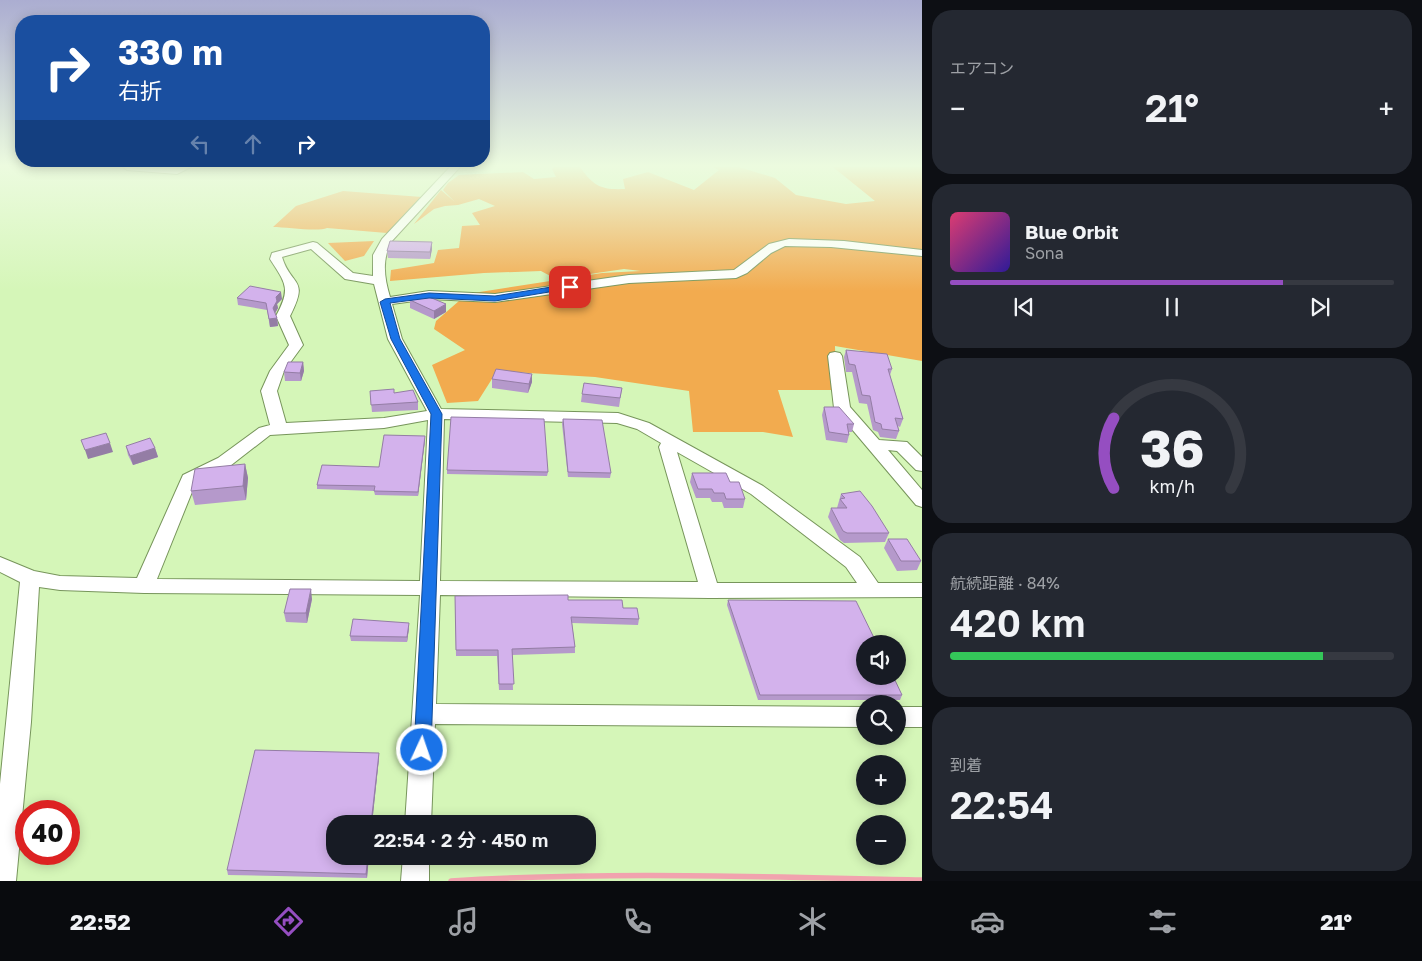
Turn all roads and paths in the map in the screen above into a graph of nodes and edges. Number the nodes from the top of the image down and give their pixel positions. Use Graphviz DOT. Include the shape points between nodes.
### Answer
graph roads {
  1 [pos="417,208"];
  2 [pos="922,253"];
  3 [pos="379,281"];
  4 [pos="385,302"];
  5 [pos="835,356"];
  6 [pos="436,414"];
  7 [pos="280,428"];
  8 [pos="671,441"];
  9 [pos="874,445"];
  10 [pos="922,466"];
  11 [pos="922,501"];
  12 [pos="0,564"];
  13 [pos="30,578"];
  14 [pos="144,586"];
  15 [pos="430,589"];
  16 [pos="710,590"];
  17 [pos="922,590"];
  18 [pos="872,591"];
  19 [pos="424,714"];
  20 [pos="856,717"];
  21 [pos="906,717"];
  22 [pos="922,717"];
  23 [pos="418,815"];
  24 [pos="2,881"];
  1 -- 3 [label="street" via="386,241 379,254"];
  2 -- 4 [label="street" via="792,242 764,251 748,269 736,274 630,279 495,298 429,296"];
  3 -- 4 [label="street"];
  3 -- 7 [label="street" via="348,276 313,246 276,255 294,289 283,316 296,345 270,384 269,391"];
  4 -- 6 [label="street" via="395,339"];
  5 -- 9 [label="street" via="842,408"];
  6 -- 7 [label="street" via="384,423"];
  6 -- 8 [label="street" via="618,418 644,426"];
  6 -- 15 [label="street"];
  7 -- 14 [label="street" via="265,431 224,462 189,479"];
  8 -- 16 [label="street" via="667,447"];
  8 -- 18 [label="street" via="757,490 854,562"];
  9 -- 10 [label="street" via="901,446"];
  9 -- 11 [label="street"];
  12 -- 13 [label="street"];
  13 -- 14 [label="street" via="60,583"];
  13 -- 24 [label="street"];
  14 -- 15 [label="street"];
  15 -- 16 [label="street"];
  15 -- 19 [label="street"];
  16 -- 18 [label="street"];
  17 -- 18 [label="street"];
  19 -- 20 [label="street"];
  19 -- 23 [label="street"];
  21 -- 22 [label="street"];
}
